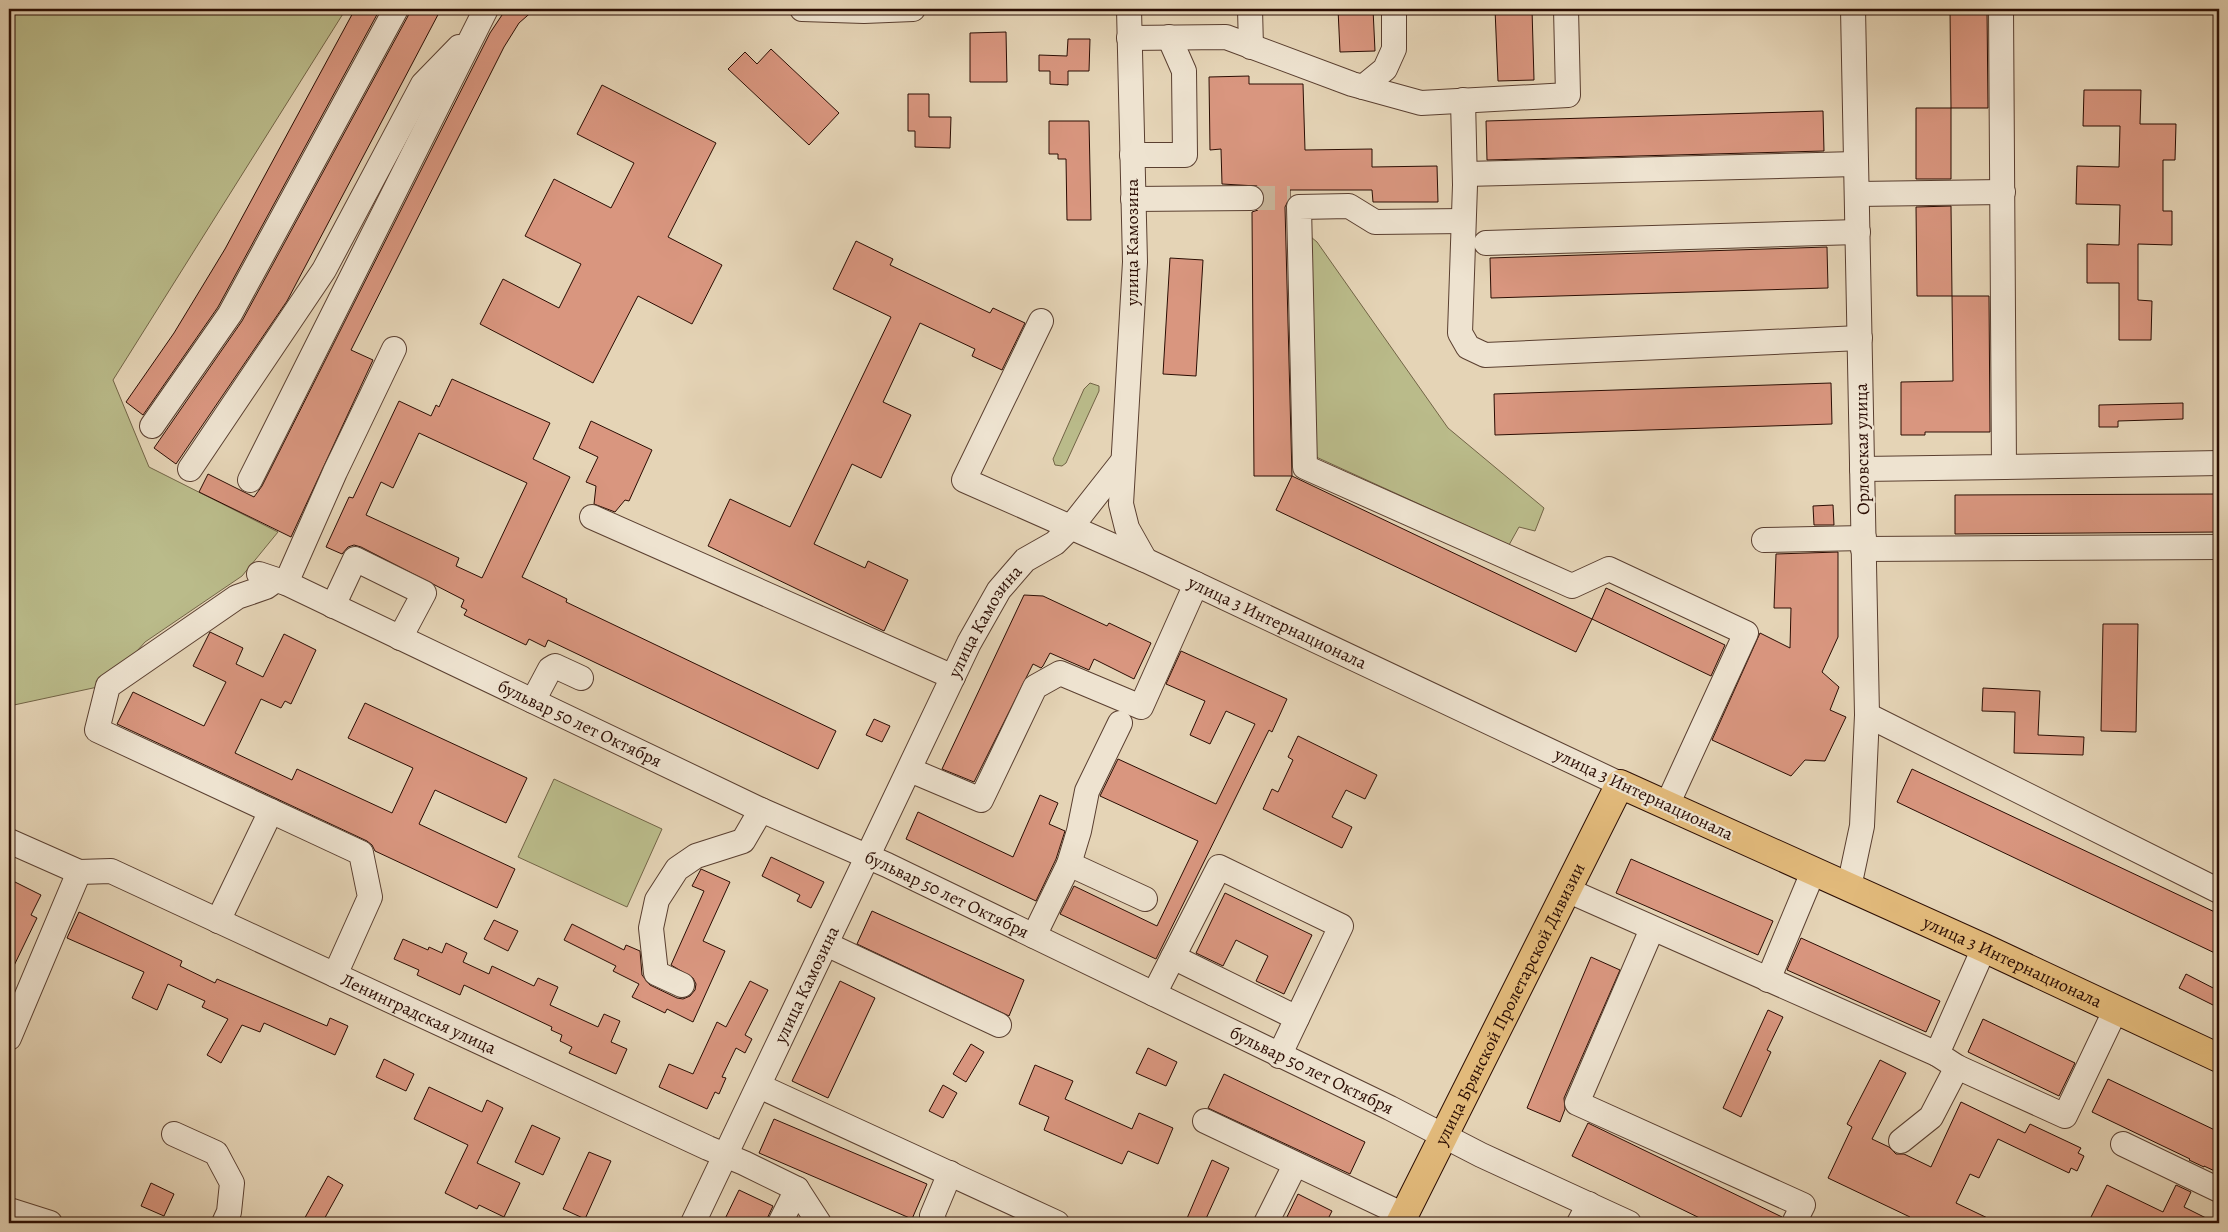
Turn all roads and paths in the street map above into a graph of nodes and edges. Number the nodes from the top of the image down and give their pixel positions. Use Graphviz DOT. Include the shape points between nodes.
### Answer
graph roads {
  1 [pos="396,9"];
  2 [pos="486,9"];
  3 [pos="807,9"];
  4 [pos="913,9"];
  5 [pos="1129,9"];
  6 [pos="1250,9"];
  7 [pos="1394,9"];
  8 [pos="1566,9"];
  9 [pos="1853,9"];
  10 [pos="2001,9"];
  11 [pos="864,10"];
  12 [pos="473,34"];
  13 [pos="1169,37"];
  14 [pos="1130,38"];
  15 [pos="1251,47"];
  16 [pos="1363,87"];
  17 [pos="1463,100"];
  18 [pos="1132,155"];
  19 [pos="1856,164"];
  20 [pos="1465,174"];
  21 [pos="2003,192"];
  22 [pos="1857,194"];
  23 [pos="1252,198"];
  24 [pos="1133,199"];
  25 [pos="1463,221"];
  26 [pos="1858,232"];
  27 [pos="1486,243"];
  28 [pos="1041,321"];
  29 [pos="1860,338"];
  30 [pos="394,349"];
  31 [pos="152,426"];
  32 [pos="1123,461"];
  33 [pos="2219,463"];
  34 [pos="2004,467"];
  35 [pos="190,469"];
  36 [pos="1862,469"];
  37 [pos="250,480"];
  38 [pos="592,517"];
  39 [pos="1071,527"];
  40 [pos="1764,540"];
  41 [pos="1864,543"];
  42 [pos="2219,547"];
  43 [pos="1144,560"];
  44 [pos="273,579"];
  45 [pos="1196,584"];
  46 [pos="333,606"];
  47 [pos="400,638"];
  48 [pos="580,678"];
  49 [pos="954,678"];
  50 [pos="533,701"];
  51 [pos="1867,715"];
  52 [pos="1120,723"];
  53 [pos="910,770"];
  54 [pos="1620,784"];
  55 [pos="1666,805"];
  56 [pos="761,810"];
  57 [pos="271,811"];
  58 [pos="9,841"];
  59 [pos="869,857"];
  60 [pos="1069,864"];
  61 [pos="79,872"];
  62 [pos="1814,872"];
  63 [pos="1849,888"];
  64 [pos="1567,890"];
  65 [pos="2219,891"];
  66 [pos="1145,899"];
  67 [pos="218,921"];
  68 [pos="1652,929"];
  69 [pos="1034,936"];
  70 [pos="826,944"];
  71 [pos="1984,948"];
  72 [pos="1173,957"];
  73 [pos="334,975"];
  74 [pos="1768,980"];
  75 [pos="682,985"];
  76 [pos="1154,994"];
  77 [pos="2116,1009"];
  78 [pos="1297,1018"];
  79 [pos="999,1025"];
  80 [pos="9,1038"];
  81 [pos="1937,1054"];
  82 [pos="1279,1056"];
  83 [pos="2219,1058"];
  84 [pos="1957,1067"];
  85 [pos="759,1086"];
  86 [pos="1205,1121"];
  87 [pos="174,1134"];
  88 [pos="1444,1136"];
  89 [pos="1901,1141"];
  90 [pos="2123,1144"];
  91 [pos="726,1155"];
  92 [pos="1295,1165"];
  93 [pos="950,1173"];
  94 [pos="797,1189"];
  95 [pos="2219,1190"];
  96 [pos="9,1210"];
  97 [pos="1584,1214"];
  98 [pos="1402,1219"];
  99 [pos="50,1223"];
  100 [pos="224,1223"];
  101 [pos="693,1223"];
  102 [pos="780,1223"];
  103 [pos="819,1223"];
  104 [pos="935,1223"];
  105 [pos="1057,1223"];
  106 [pos="1266,1223"];
  107 [pos="1629,1223"];
  108 [pos="1794,1223"];
  1 -- 31 [label="street" via="230,314"];
  2 -- 12 [label="street"];
  3 -- 11 [label="street"];
  4 -- 11 [label="street"];
  5 -- 14 [label="street, улица Камозина"];
  6 -- 15 [label="street"];
  7 -- 16 [label="street" via="1394,50 1385,69"];
  8 -- 17 [label="street" via="1568,95"];
  9 -- 19 [label="street, Орловская улица"];
  10 -- 21 [label="street"];
  12 -- 35 [label="street" via="423,84 324,270"];
  12 -- 37 [label="street"];
  13 -- 14 [label="street"];
  13 -- 15 [label="street" via="1226,37"];
  13 -- 18 [label="street" via="1184,71 1185,155"];
  14 -- 18 [label="street, улица Камозина"];
  15 -- 16 [label="street"];
  16 -- 17 [label="street" via="1421,103"];
  17 -- 20 [label="street"];
  18 -- 24 [label="street, улица Камозина"];
  19 -- 20 [label="street"];
  19 -- 22 [label="street, Орловская улица"];
  20 -- 25 [label="street"];
  21 -- 22 [label="street"];
  21 -- 34 [label="street"];
  22 -- 26 [label="street, Орловская улица"];
  23 -- 24 [label="street"];
  24 -- 32 [label="street, улица Камозина" via="1135,262"];
  25 -- 29 [label="street" via="1460,333 1468,347 1484,355"];
  25 -- 55 [label="street" via="1375,222 1349,206 1294,202 1305,467 1572,586 1609,569 1746,633"];
  26 -- 27 [label="street"];
  26 -- 29 [label="street, Орловская улица"];
  28 -- 39 [label="street, улица 3 Интернационала" via="964,480"];
  29 -- 36 [label="street, Орловская улица"];
  30 -- 44 [label="street" via="335,472"];
  32 -- 39 [label="street, улица Камозина"];
  32 -- 43 [label="street" via="1121,504 1127,528"];
  33 -- 34 [label="street"];
  34 -- 36 [label="street"];
  36 -- 41 [label="street, Орловская улица"];
  38 -- 49 [label="street"];
  39 -- 43 [label="street, улица 3 Интернационала"];
  39 -- 49 [label="street, улица Камозина" via="1055,543 1025,560 999,590 969,643"];
  40 -- 41 [label="street"];
  41 -- 42 [label="street"];
  41 -- 51 [label="street, Орловская улица"];
  43 -- 45 [label="street, улица 3 Интернационала"];
  44 -- 46 [label="street, бульвар 50 лет Октября"];
  44 -- 57 [label="street" via="266,587 237,597 108,686 97,730"];
  45 -- 53 [label="street" via="1141,707 1060,673 1035,687 980,800"];
  45 -- 54 [label="street, улица 3 Интернационала"];
  46 -- 47 [label="street, бульвар 50 лет Октября"];
  46 -- 47 [label="street" via="355,559 424,593"];
  47 -- 50 [label="street, бульвар 50 лет Октября"];
  48 -- 50 [label="street" via="555,666 550,669"];
  49 -- 53 [label="street, улица Камозина"];
  50 -- 56 [label="street, бульвар 50 лет Октября"];
  51 -- 63 [label="street, Орловская улица" via="1862,826"];
  51 -- 65 [label="street"];
  52 -- 60 [label="street" via="1087,791"];
  53 -- 59 [label="street, улица Камозина"];
  54 -- 55 [label="main road, улица 3 Интернационала"];
  54 -- 64 [label="main road, улица Брянской Пролетарской Дивизии"];
  55 -- 62 [label="main road, улица 3 Интернационала"];
  56 -- 59 [label="street, бульвар 50 лет Октября"];
  56 -- 75 [label="street" via="743,841 696,856 677,869 657,900 651,928 656,972"];
  57 -- 67 [label="street"];
  57 -- 73 [label="street" via="361,853 370,897"];
  58 -- 61 [label="street"];
  59 -- 69 [label="street, бульвар 50 лет Октября"];
  59 -- 70 [label="street, улица Камозина"];
  60 -- 66 [label="street"];
  60 -- 69 [label="street"];
  61 -- 67 [label="street, Ленинградская улица" via="111,871"];
  61 -- 80 [label="street"];
  62 -- 63 [label="main road, улица 3 Интернационала"];
  62 -- 74 [label="street"];
  63 -- 71 [label="main road, улица 3 Интернационала"];
  64 -- 68 [label="street"];
  64 -- 88 [label="main road, улица Брянской Пролетарской Дивизии"];
  67 -- 73 [label="street, Ленинградская улица"];
  68 -- 74 [label="street"];
  68 -- 108 [label="street" via="1577,1103 1803,1205"];
  69 -- 76 [label="street, бульвар 50 лет Октября"];
  70 -- 79 [label="street"];
  70 -- 85 [label="street, улица Камозина"];
  71 -- 77 [label="main road, улица 3 Интернационала"];
  71 -- 81 [label="street"];
  72 -- 76 [label="street"];
  72 -- 78 [label="street"];
  72 -- 78 [label="street" via="1219,868 1341,926"];
  73 -- 91 [label="street, Ленинградская улица"];
  74 -- 81 [label="street"];
  76 -- 82 [label="street, бульвар 50 лет Октября"];
  77 -- 83 [label="main road, улица 3 Интернационала"];
  77 -- 84 [label="street" via="2065,1116"];
  78 -- 82 [label="street"];
  81 -- 84 [label="street"];
  82 -- 88 [label="street, бульвар 50 лет Октября"];
  84 -- 89 [label="street" via="1931,1117"];
  85 -- 91 [label="street, улица Камозина"];
  85 -- 93 [label="street"];
  86 -- 92 [label="street"];
  87 -- 100 [label="street" via="216,1153 232,1183 229,1212"];
  88 -- 97 [label="street, бульвар 50 лет Октября"];
  88 -- 98 [label="main road, улица Брянской Пролетарской Дивизии"];
  90 -- 95 [label="street"];
  91 -- 94 [label="street, Ленинградская улица"];
  91 -- 101 [label="street, улица Камозина"];
  92 -- 98 [label="street"];
  92 -- 106 [label="street"];
  93 -- 104 [label="street" via="932,1216"];
  93 -- 105 [label="street"];
  94 -- 102 [label="street"];
  94 -- 103 [label="street"];
  96 -- 99 [label="street"];
  97 -- 107 [label="street, бульвар 50 лет Октября"];
}
